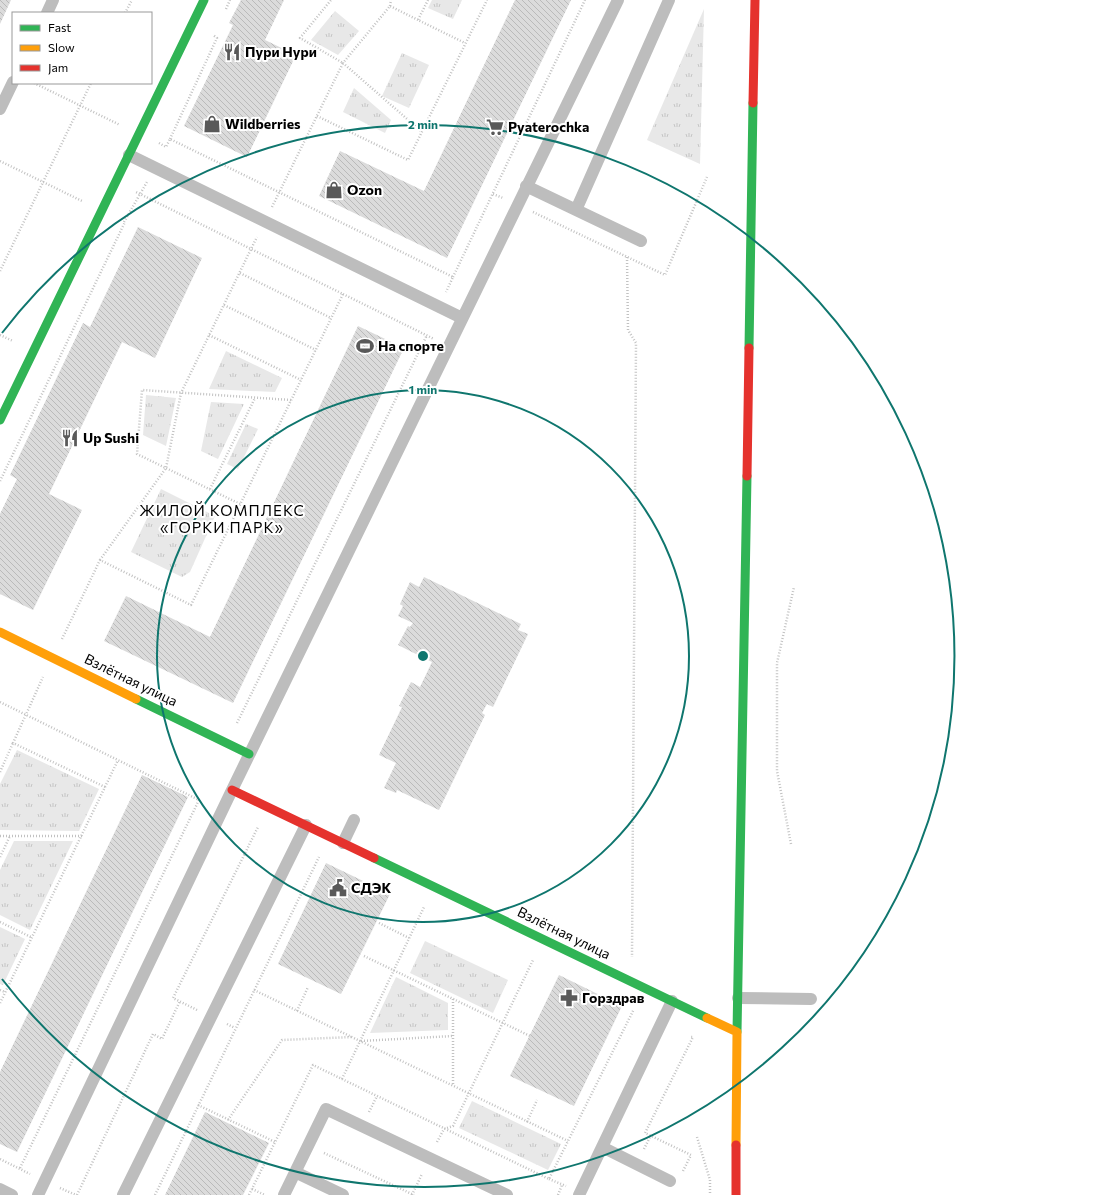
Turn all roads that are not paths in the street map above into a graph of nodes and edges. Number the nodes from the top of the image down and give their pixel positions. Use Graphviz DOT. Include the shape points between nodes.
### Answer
graph roads {
  1 [pos="53,0"];
  2 [pos="204,0"];
  3 [pos="618,0"];
  4 [pos="669,0"];
  5 [pos="755,0"];
  6 [pos="47,12"];
  7 [pos="12,84"];
  8 [pos="0,109"];
  9 [pos="129,155"];
  10 [pos="526,186"];
  11 [pos="576,210"];
  12 [pos="641,241"];
  13 [pos="462,318"];
  14 [pos="0,420"];
  15 [pos="0,632"];
  16 [pos="249,754"];
  17 [pos="232,790"];
  18 [pos="354,820"];
  19 [pos="306,825"];
  20 [pos="343,843"];
  21 [pos="738,998"];
  22 [pos="811,998"];
  23 [pos="672,1001"];
  24 [pos="737,1032"];
  25 [pos="602,1147"];
  26 [pos="295,1172"];
  27 [pos="670,1181"];
  28 [pos="0,1189"];
  29 [pos="12,1195"];
  30 [pos="38,1195"];
  31 [pos="123,1195"];
  32 [pos="284,1195"];
  33 [pos="343,1195"];
  34 [pos="507,1195"];
  35 [pos="579,1195"];
  36 [pos="736,1195"];
  1 -- 6 [label="lane"];
  2 -- 9 [label="street"];
  3 -- 10 [label="lane"];
  4 -- 11 [label="lane"];
  5 -- 21 [label="street"];
  7 -- 8 [label="lane"];
  9 -- 13 [label="lane"];
  9 -- 14 [label="street"];
  10 -- 11 [label="lane"];
  10 -- 13 [label="lane"];
  11 -- 12 [label="lane"];
  13 -- 16 [label="lane"];
  15 -- 16 [label="street, Взлётная улица"];
  16 -- 17 [label="lane"];
  17 -- 19 [label="street, Взлётная улица"];
  17 -- 30 [label="lane"];
  18 -- 20 [label="lane"];
  19 -- 20 [label="street, Взлётная улица"];
  19 -- 31 [label="lane"];
  20 -- 23 [label="street, Взлётная улица"];
  21 -- 22 [label="lane"];
  21 -- 24 [label="street"];
  23 -- 24 [label="street, Взлётная улица"];
  23 -- 25 [label="lane"];
  24 -- 36 [label="street"];
  25 -- 27 [label="lane"];
  25 -- 35 [label="lane"];
  26 -- 32 [label="lane"];
  26 -- 33 [label="lane"];
  26 -- 34 [label="lane" via="326,1109"];
  28 -- 29 [label="lane"];
}
